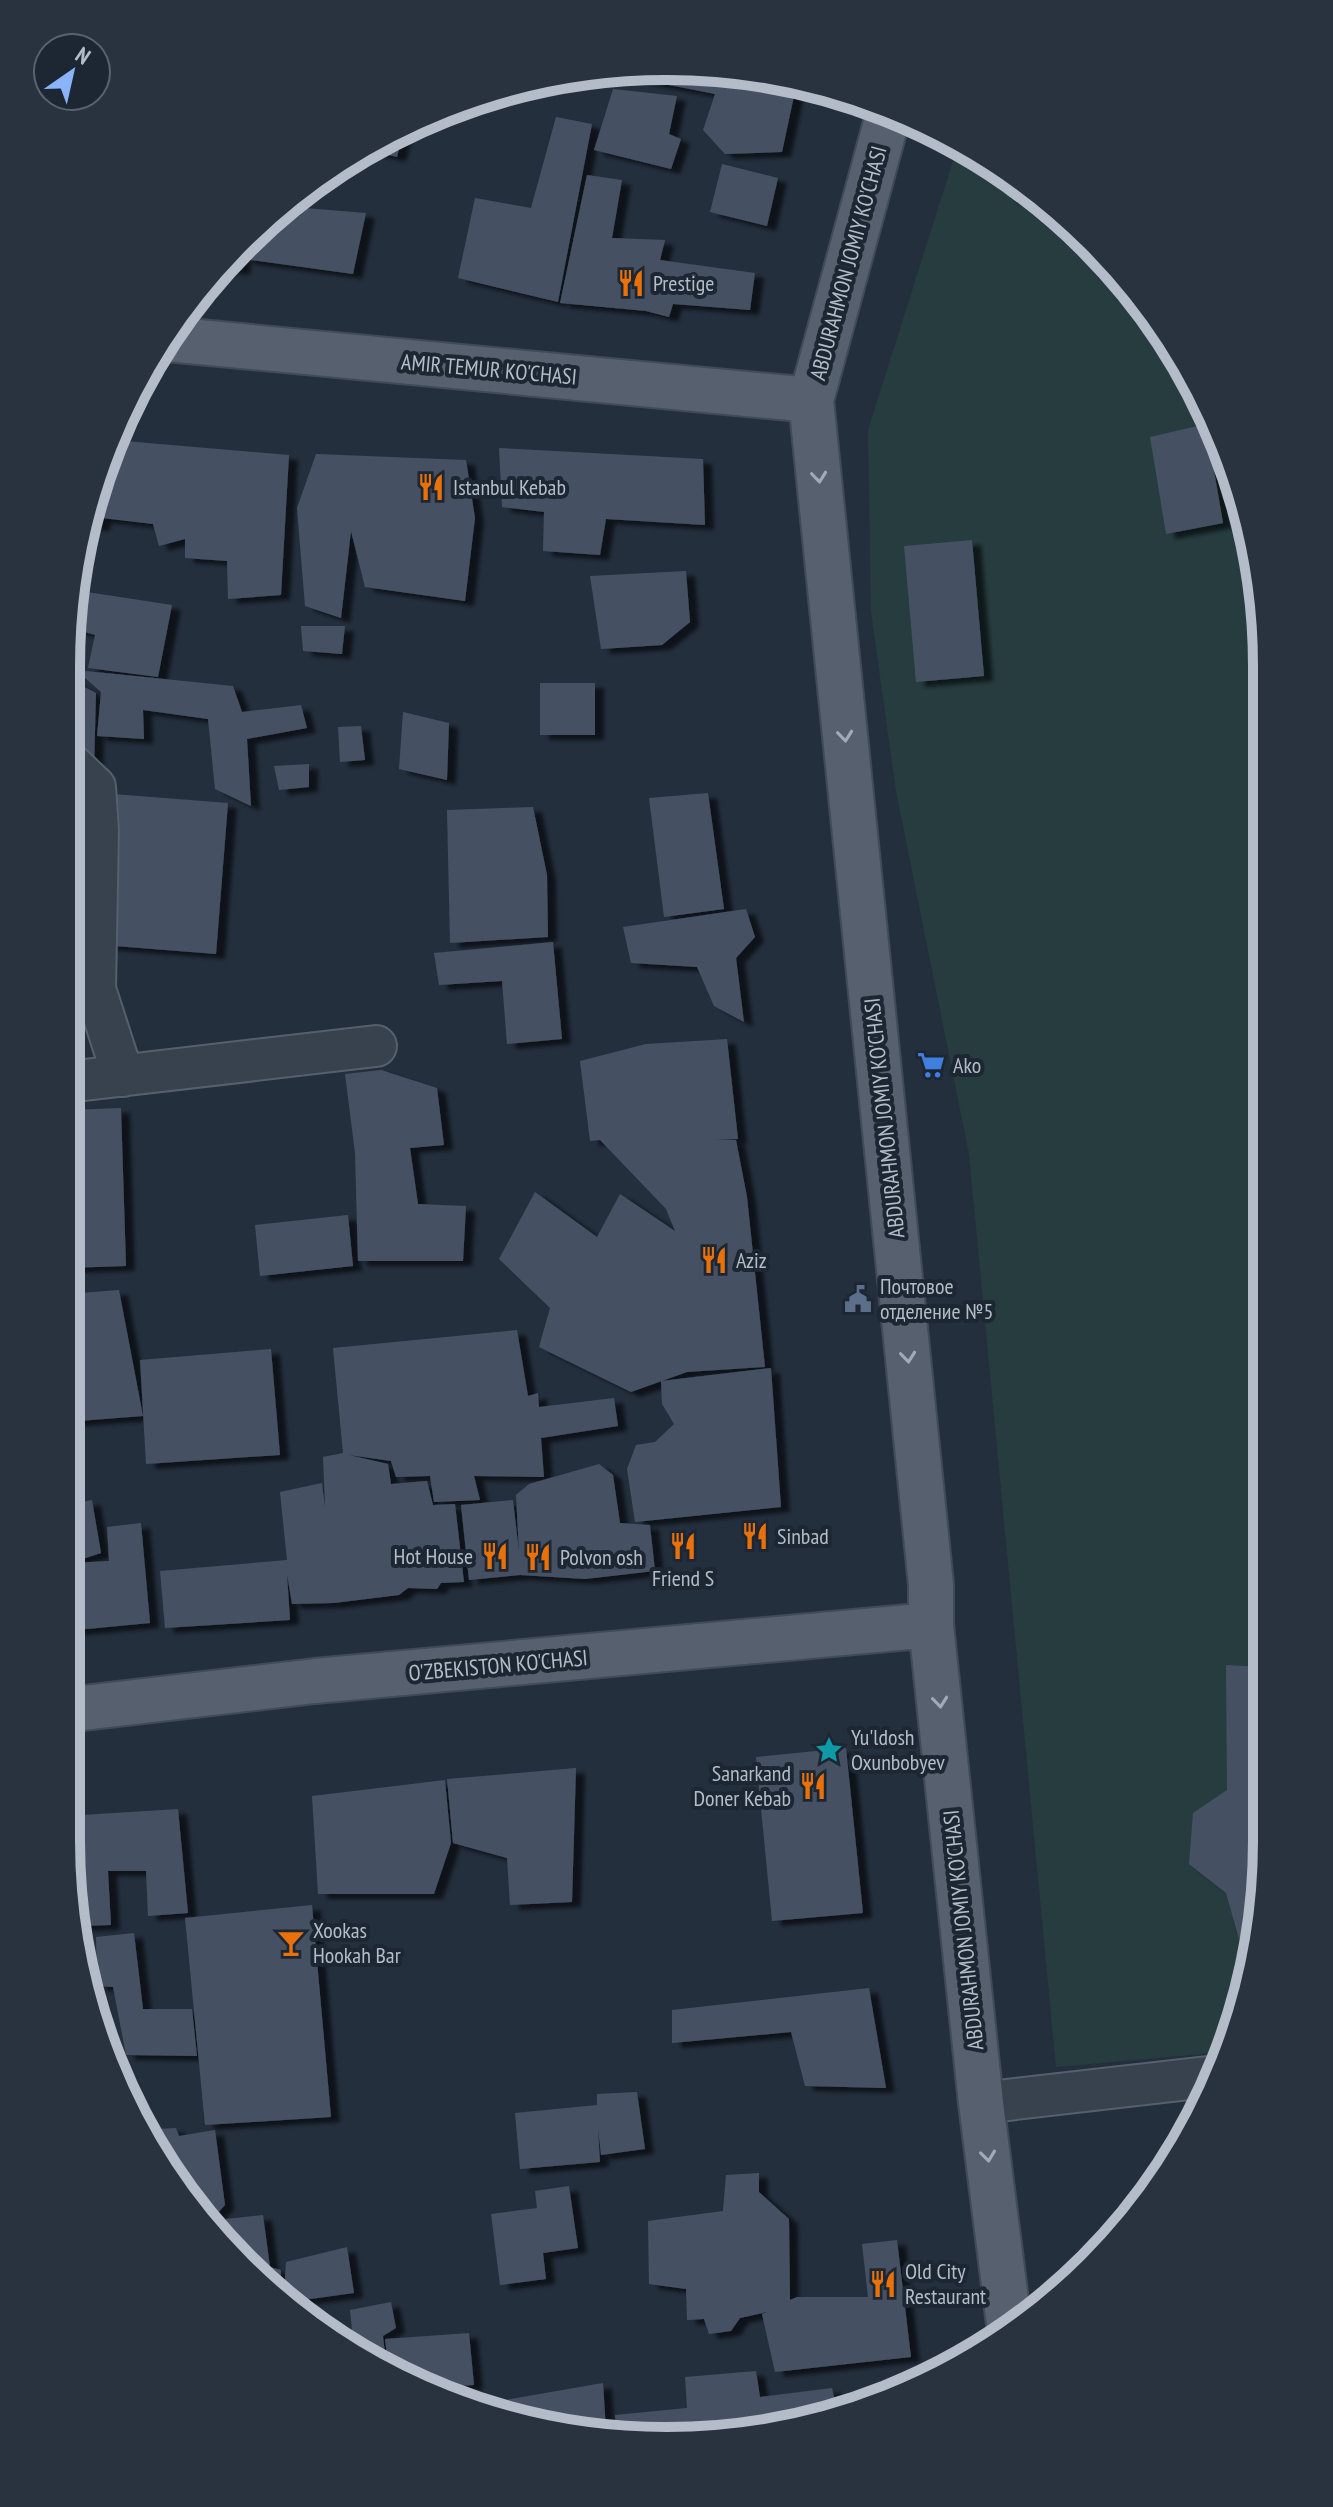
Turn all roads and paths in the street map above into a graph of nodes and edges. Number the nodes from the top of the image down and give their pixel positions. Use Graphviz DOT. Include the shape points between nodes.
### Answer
graph roads {
  1 [pos="886,123"];
  2 [pos="180,340"];
  3 [pos="811,400"];
  4 [pos="80,773"];
  5 [pos="376,1046"];
  6 [pos="123,1076"];
  7 [pos="80,1081"];
  8 [pos="931,1605"];
  9 [pos="80,1708"];
  10 [pos="1203,2078"];
  11 [pos="981,2103"];
  12 [pos="1008,2317"];
  1 -- 3 [label="main road, ABDURAHMON JOMIY KO'CHASI"];
  2 -- 3 [label="main road, AMIR TEMUR KO'CHASI"];
  3 -- 8 [label="main road, ABDURAHMON JOMIY KO'CHASI, one-way"];
  4 -- 6 [label="lane" via="95,787 95,989"];
  5 -- 6 [label="lane"];
  6 -- 7 [label="lane"];
  8 -- 9 [label="main road, O'ZBEKISTON KO'CHASI"];
  8 -- 11 [label="main road, ABDURAHMON JOMIY KO'CHASI, one-way"];
  10 -- 11 [label="lane"];
  11 -- 12 [label="main road, ABDURAHMON JOMIY KO'CHASI, one-way"];
}
